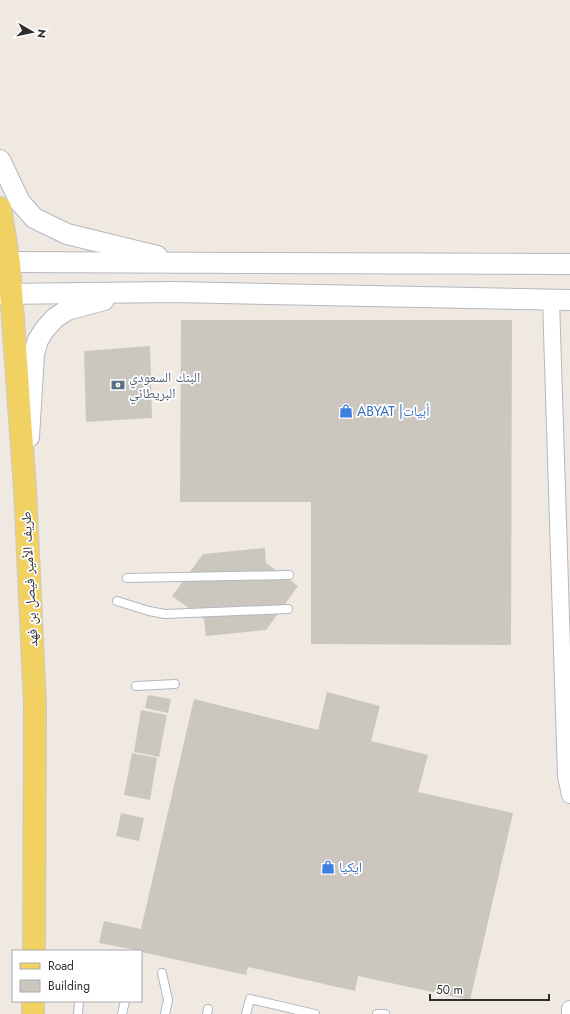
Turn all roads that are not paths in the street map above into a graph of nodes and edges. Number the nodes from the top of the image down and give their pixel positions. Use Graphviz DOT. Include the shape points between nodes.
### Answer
graph roads {
  1 [pos="0,160"];
  2 [pos="0,208"];
  3 [pos="4,262"];
  4 [pos="190,264"];
  5 [pos="570,264"];
  6 [pos="129,293"];
  7 [pos="6,294"];
  8 [pos="560,300"];
  9 [pos="26,489"];
  10 [pos="289,575"];
  11 [pos="127,578"];
  12 [pos="117,601"];
  13 [pos="288,609"];
  14 [pos="175,684"];
  15 [pos="136,686"];
  16 [pos="570,795"];
  17 [pos="34,950"];
  18 [pos="162,973"];
  19 [pos="33,1002"];
  20 [pos="79,1002"];
  21 [pos="125,1002"];
  22 [pos="570,1010"];
  23 [pos="290,1011"];
  24 [pos="33,1014"];
  25 [pos="78,1014"];
  26 [pos="122,1014"];
  27 [pos="165,1014"];
  28 [pos="246,1014"];
  29 [pos="315,1014"];
  30 [pos="377,1014"];
  31 [pos="385,1014"];
  32 [pos="570,1014"];
  1 -- 4 [label="street" via="20,202 34,218 43,223 67,234"];
  2 -- 3 [label="main road, طريف الأمير فيصل بن فهد"];
  3 -- 4 [label="street"];
  3 -- 7 [label="main road, طريف الأمير فيصل بن فهد"];
  4 -- 5 [label="street"];
  6 -- 7 [label="street"];
  6 -- 8 [label="street"];
  6 -- 9 [label="street" via="67,310 45,329 38,340 34,354"];
  7 -- 9 [label="main road, طريف الأمير فيصل بن فهد"];
  8 -- 16 [label="street" via="566,776"];
  9 -- 17 [label="main road, طريف الأمير فيصل بن فهد" via="35,704"];
  10 -- 11 [label="lane"];
  12 -- 13 [label="lane" via="165,614"];
  14 -- 15 [label="lane"];
  18 -- 27 [label="lane" via="168,1000"];
  19 -- 24 [label="main road"];
  20 -- 25 [label="lane"];
  21 -- 26 [label="lane"];
  22 -- 32 [label="street"];
  23 -- 28 [label="lane" via="250,1000"];
  23 -- 29 [label="lane"];
  30 -- 31 [label="lane"];
}
